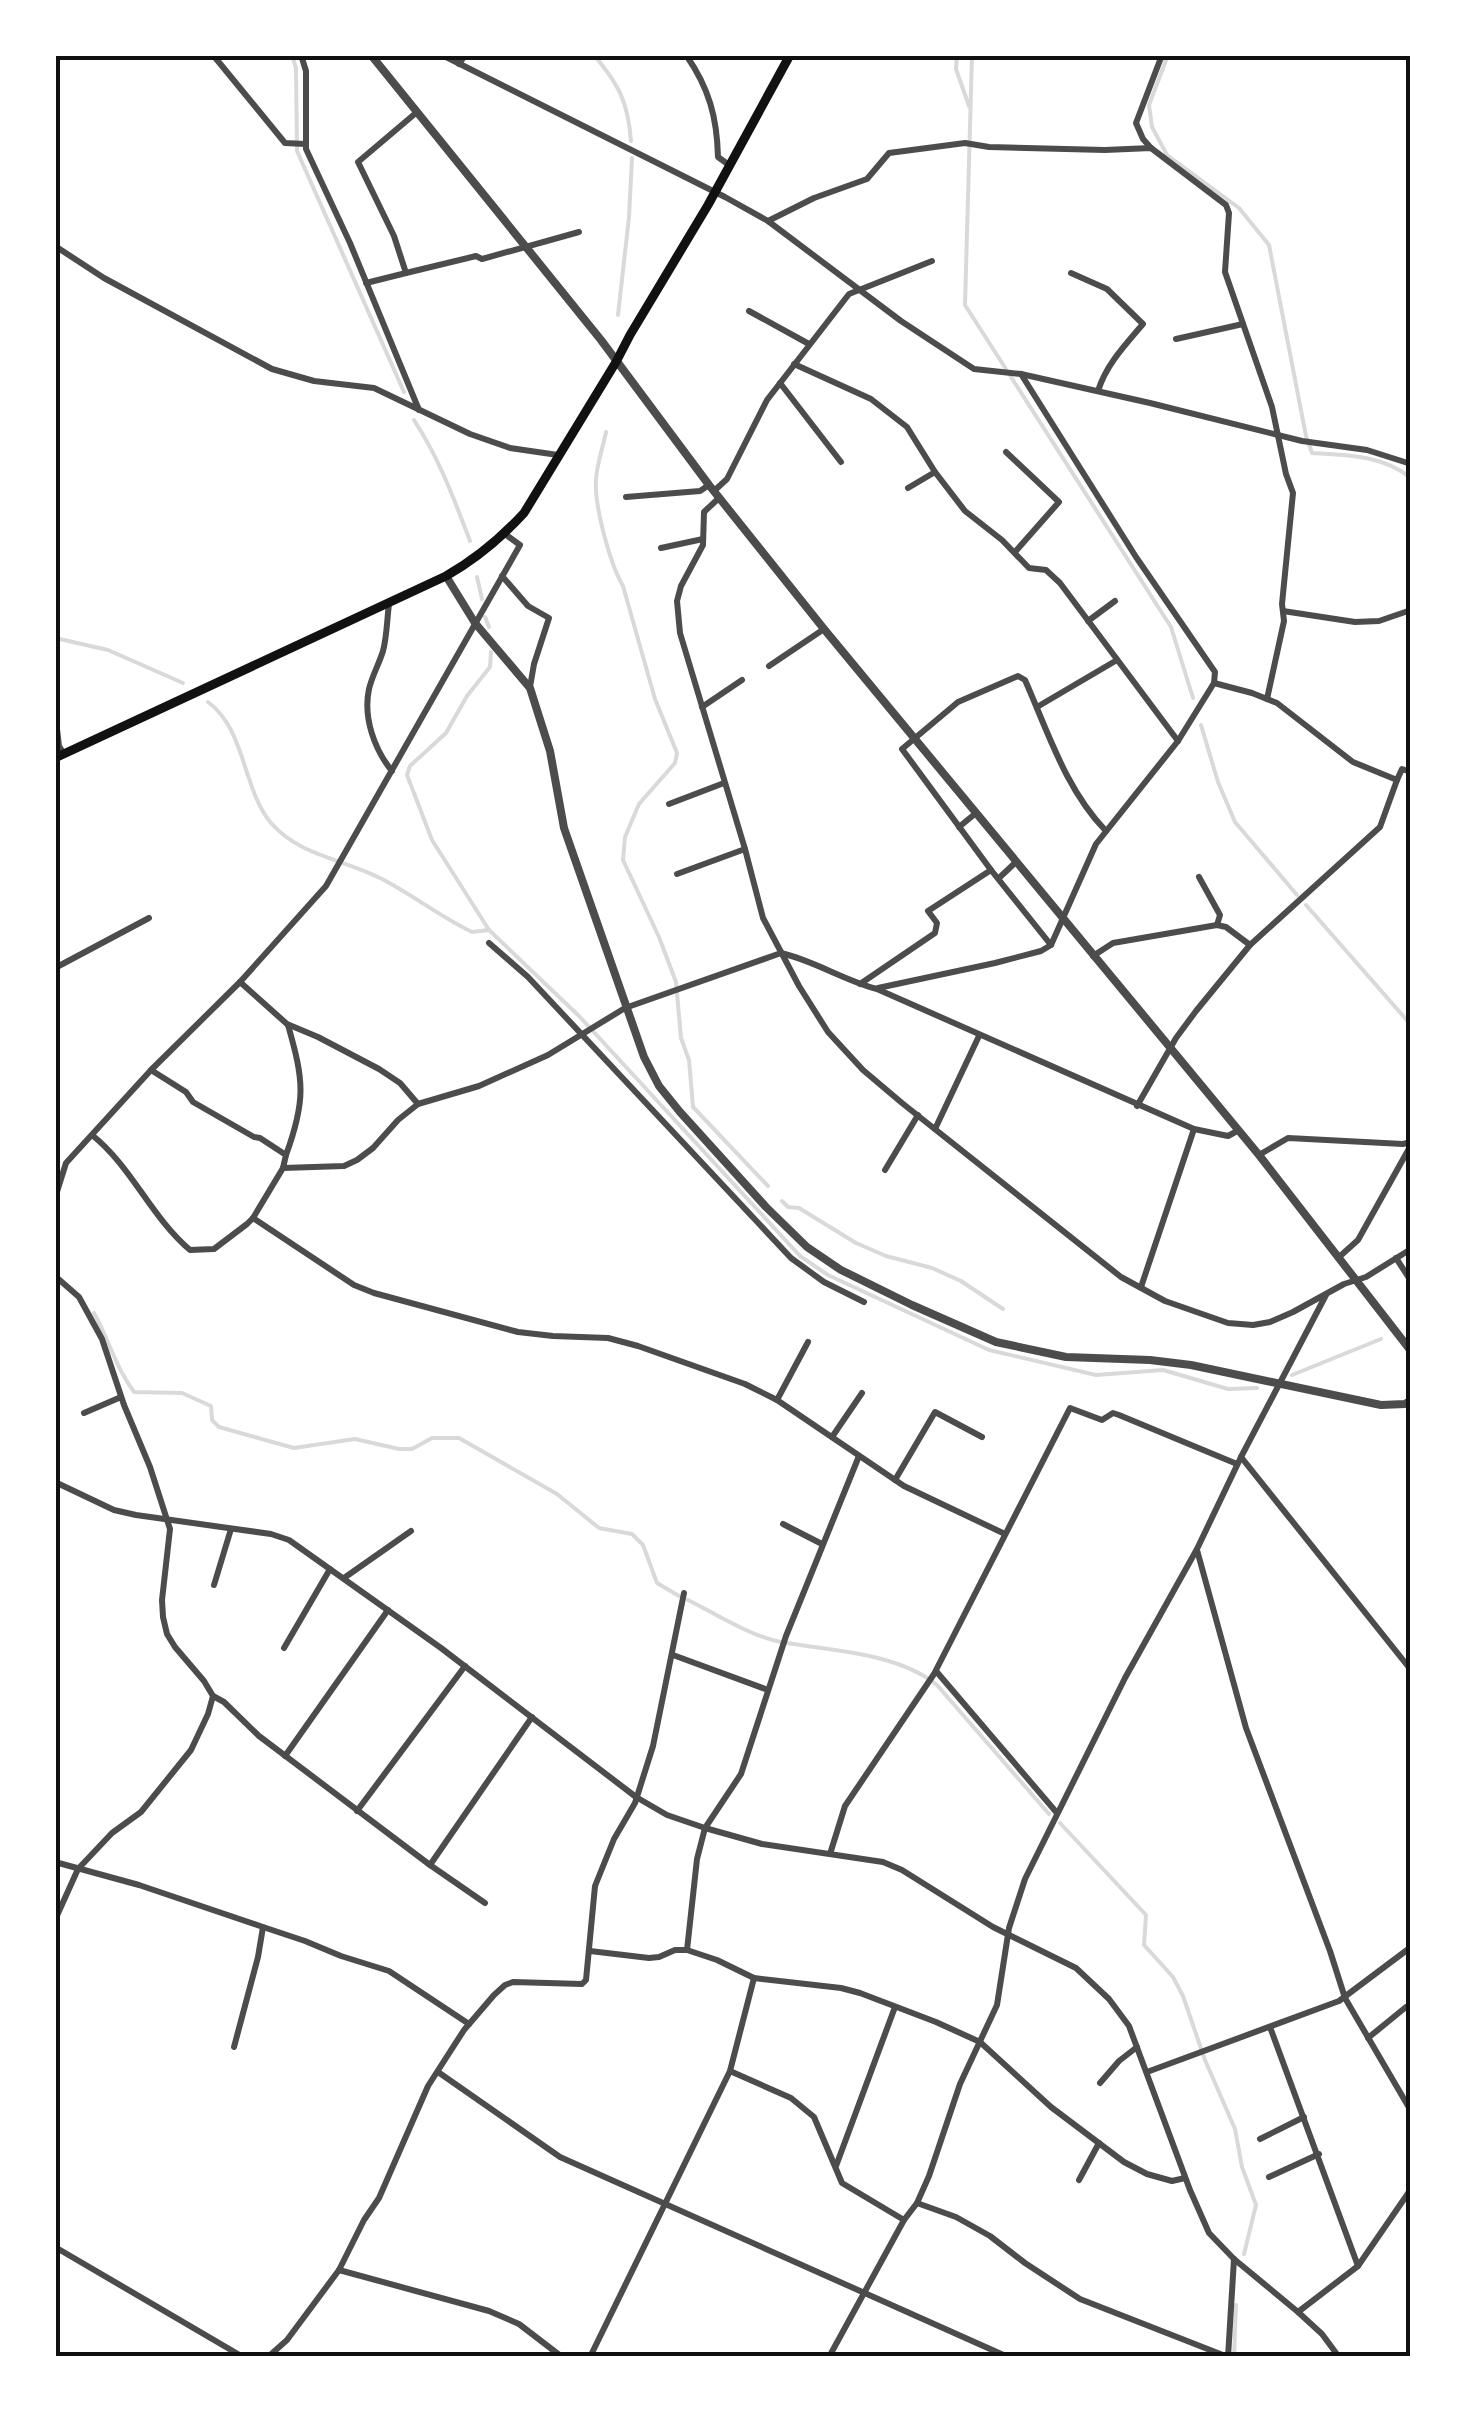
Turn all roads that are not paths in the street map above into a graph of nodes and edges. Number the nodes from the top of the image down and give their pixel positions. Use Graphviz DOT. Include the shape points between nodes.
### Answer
graph roads {
  1 [pos="213,55"];
  2 [pos="301,55"];
  3 [pos="371,55"];
  4 [pos="442,55"];
  5 [pos="464,55"];
  6 [pos="686,55"];
  7 [pos="790,55"];
  8 [pos="1162,55"];
  9 [pos="459,64"];
  10 [pos="418,112"];
  11 [pos="299,144"];
  12 [pos="1151,148"];
  13 [pos="729,165"];
  14 [pos="714,192"];
  15 [pos="768,221"];
  16 [pos="579,232"];
  17 [pos="55,246"];
  18 [pos="526,246"];
  19 [pos="932,261"];
  20 [pos="1071,273"];
  21 [pos="406,274"];
  22 [pos="366,282"];
  23 [pos="858,290"];
  24 [pos="749,310"];
  25 [pos="1244,324"];
  26 [pos="1176,340"];
  27 [pos="809,344"];
  28 [pos="616,362"];
  29 [pos="794,364"];
  30 [pos="1018,373"];
  31 [pos="780,383"];
  32 [pos="1098,391"];
  33 [pos="420,411"];
  34 [pos="1277,435"];
  35 [pos="1006,452"];
  36 [pos="558,455"];
  37 [pos="841,462"];
  38 [pos="1411,464"];
  39 [pos="935,472"];
  40 [pos="908,488"];
  41 [pos="714,492"];
  42 [pos="626,497"];
  43 [pos="504,534"];
  44 [pos="704,539"];
  45 [pos="660,548"];
  46 [pos="1015,552"];
  47 [pos="446,576"];
  48 [pos="502,576"];
  49 [pos="1115,600"];
  50 [pos="389,602"];
  51 [pos="1283,610"];
  52 [pos="1411,610"];
  53 [pos="1088,621"];
  54 [pos="475,623"];
  55 [pos="824,630"];
  56 [pos="1117,660"];
  57 [pos="769,666"];
  58 [pos="742,680"];
  59 [pos="1214,683"];
  60 [pos="530,688"];
  61 [pos="1267,699"];
  62 [pos="702,707"];
  63 [pos="1037,707"];
  64 [pos="55,712"];
  65 [pos="915,738"];
  66 [pos="1178,741"];
  67 [pos="60,756"];
  68 [pos="392,771"];
  69 [pos="1411,772"];
  70 [pos="1397,780"];
  71 [pos="724,783"];
  72 [pos="669,804"];
  73 [pos="976,813"];
  74 [pos="959,827"];
  75 [pos="1106,831"];
  76 [pos="745,849"];
  77 [pos="1016,862"];
  78 [pos="991,870"];
  79 [pos="677,874"];
  80 [pos="1200,877"];
  81 [pos="998,879"];
  82 [pos="149,918"];
  83 [pos="1062,918"];
  84 [pos="1217,925"];
  85 [pos="489,943"];
  86 [pos="1051,945"];
  87 [pos="1250,946"];
  88 [pos="781,953"];
  89 [pos="1094,956"];
  90 [pos="55,968"];
  91 [pos="240,982"];
  92 [pos="860,984"];
  93 [pos="877,989"];
  94 [pos="625,1008"];
  95 [pos="287,1024"];
  96 [pos="584,1034"];
  97 [pos="979,1036"];
  98 [pos="1170,1049"];
  99 [pos="151,1070"];
  100 [pos="418,1104"];
  101 [pos="1137,1106"];
  102 [pos="918,1115"];
  103 [pos="935,1129"];
  104 [pos="1194,1130"];
  105 [pos="1239,1130"];
  106 [pos="92,1135"];
  107 [pos="1411,1144"];
  108 [pos="286,1156"];
  109 [pos="1259,1156"];
  110 [pos="283,1168"];
  111 [pos="886,1170"];
  112 [pos="55,1198"];
  113 [pos="254,1218"];
  114 [pos="1411,1248"];
  115 [pos="1338,1258"];
  116 [pos="1396,1258"];
  117 [pos="55,1276"];
  118 [pos="1355,1280"];
  119 [pos="1411,1282"];
  120 [pos="1141,1287"];
  121 [pos="1326,1294"];
  122 [pos="864,1302"];
  123 [pos="808,1342"];
  124 [pos="1411,1351"];
  125 [pos="1279,1384"];
  126 [pos="862,1393"];
  127 [pos="121,1397"];
  128 [pos="777,1400"];
  129 [pos="1411,1400"];
  130 [pos="84,1412"];
  131 [pos="832,1437"];
  132 [pos="982,1437"];
  133 [pos="859,1456"];
  134 [pos="1239,1461"];
  135 [pos="895,1480"];
  136 [pos="55,1482"];
  137 [pos="166,1519"];
  138 [pos="784,1524"];
  139 [pos="231,1528"];
  140 [pos="411,1531"];
  141 [pos="1005,1534"];
  142 [pos="822,1544"];
  143 [pos="1197,1549"];
  144 [pos="330,1569"];
  145 [pos="344,1578"];
  146 [pos="214,1586"];
  147 [pos="684,1593"];
  148 [pos="388,1610"];
  149 [pos="284,1648"];
  150 [pos="673,1655"];
  151 [pos="465,1666"];
  152 [pos="1410,1668"];
  153 [pos="935,1672"];
  154 [pos="768,1690"];
  155 [pos="213,1696"];
  156 [pos="532,1717"];
  157 [pos="285,1756"];
  158 [pos="636,1797"];
  159 [pos="358,1811"];
  160 [pos="1057,1813"];
  161 [pos="705,1828"];
  162 [pos="830,1854"];
  163 [pos="55,1862"];
  164 [pos="430,1865"];
  165 [pos="78,1868"];
  166 [pos="484,1903"];
  167 [pos="55,1920"];
  168 [pos="262,1927"];
  169 [pos="1008,1935"];
  170 [pos="1411,1947"];
  171 [pos="687,1950"];
  172 [pos="590,1951"];
  173 [pos="754,1978"];
  174 [pos="1344,1998"];
  175 [pos="895,2007"];
  176 [pos="1406,2007"];
  177 [pos="469,2024"];
  178 [pos="1270,2027"];
  179 [pos="1368,2038"];
  180 [pos="980,2042"];
  181 [pos="234,2047"];
  182 [pos="1137,2048"];
  183 [pos="730,2071"];
  184 [pos="438,2072"];
  185 [pos="1147,2072"];
  186 [pos="1100,2083"];
  187 [pos="1409,2101"];
  188 [pos="1411,2111"];
  189 [pos="1304,2118"];
  190 [pos="1260,2139"];
  191 [pos="1099,2143"];
  192 [pos="1318,2154"];
  193 [pos="836,2167"];
  194 [pos="1269,2177"];
  195 [pos="1186,2178"];
  196 [pos="1079,2180"];
  197 [pos="1411,2189"];
  198 [pos="665,2202"];
  199 [pos="918,2203"];
  200 [pos="904,2220"];
  201 [pos="55,2248"];
  202 [pos="1234,2259"];
  203 [pos="1358,2266"];
  204 [pos="339,2270"];
  205 [pos="864,2292"];
  206 [pos="1298,2312"];
  207 [pos="244,2357"];
  208 [pos="268,2357"];
  209 [pos="562,2357"];
  210 [pos="590,2357"];
  211 [pos="829,2357"];
  212 [pos="1008,2357"];
  213 [pos="1228,2357"];
  214 [pos="1339,2357"];
  1 -- 11 [label="street" via="285,143"];
  2 -- 11 [label="street" via="306,71"];
  3 -- 10 [label="street"];
  4 -- 9 [label="street"];
  5 -- 9 [label="street"];
  6 -- 13 [label="street" via="703,80 718,157"];
  7 -- 13 [label="main road"];
  8 -- 12 [label="street" via="1136,123"];
  9 -- 14 [label="street"];
  10 -- 18 [label="street"];
  10 -- 21 [label="street" via="358,162"];
  11 -- 22 [label="street"];
  12 -- 15 [label="street" via="969,144 889,153 867,179"];
  12 -- 25 [label="street" via="1226,205 1225,272"];
  13 -- 14 [label="main road"];
  14 -- 15 [label="street"];
  14 -- 28 [label="main road"];
  15 -- 23 [label="street"];
  16 -- 18 [label="street"];
  17 -- 33 [label="street" via="272,368 374,388"];
  18 -- 21 [label="street"];
  18 -- 28 [label="street"];
  19 -- 23 [label="street"];
  20 -- 32 [label="street" via="1107,290 1143,324"];
  21 -- 22 [label="street"];
  22 -- 33 [label="street"];
  23 -- 27 [label="street"];
  23 -- 30 [label="street" via="974,369"];
  24 -- 27 [label="street"];
  25 -- 26 [label="street"];
  25 -- 34 [label="street"];
  27 -- 29 [label="street"];
  28 -- 36 [label="main road"];
  28 -- 41 [label="street"];
  29 -- 31 [label="street"];
  29 -- 39 [label="street" via="883,408 913,434"];
  30 -- 32 [label="street"];
  30 -- 59 [label="street" via="1214,672"];
  31 -- 37 [label="street"];
  31 -- 41 [label="street"];
  32 -- 34 [label="street"];
  33 -- 36 [label="street" via="510,448"];
  34 -- 38 [label="street"];
  34 -- 51 [label="street" via="1293,493"];
  35 -- 46 [label="street" via="1060,502"];
  36 -- 43 [label="main road"];
  39 -- 40 [label="street"];
  39 -- 46 [label="street" via="965,511"];
  41 -- 42 [label="street"];
  41 -- 44 [label="street" via="704,512"];
  41 -- 55 [label="street"];
  43 -- 47 [label="main road"];
  43 -- 48 [label="street" via="520,544"];
  44 -- 45 [label="street"];
  44 -- 62 [label="street" via="677,601"];
  46 -- 53 [label="street" via="1029,568 1046,570"];
  47 -- 50 [label="main road"];
  47 -- 54 [label="street"];
  48 -- 54 [label="street"];
  48 -- 60 [label="street" via="528,606 550,618"];
  49 -- 53 [label="street"];
  50 -- 67 [label="main road"];
  50 -- 68 [label="street" via="368,716"];
  51 -- 52 [label="street" via="1367,622"];
  51 -- 61 [label="street"];
  53 -- 56 [label="street"];
  54 -- 60 [label="street"];
  54 -- 68 [label="street"];
  55 -- 57 [label="street"];
  55 -- 65 [label="street"];
  56 -- 63 [label="street"];
  56 -- 66 [label="street"];
  58 -- 62 [label="street"];
  59 -- 61 [label="street"];
  59 -- 66 [label="street"];
  60 -- 94 [label="street" via="564,828"];
  61 -- 70 [label="street" via="1353,762"];
  62 -- 71 [label="street"];
  63 -- 65 [label="street" via="1018,676 958,702"];
  63 -- 75 [label="street" via="1066,776"];
  64 -- 67 [label="street"];
  65 -- 73 [label="street"];
  65 -- 74 [label="street" via="902,749"];
  66 -- 75 [label="street"];
  68 -- 91 [label="street" via="312,904"];
  69 -- 70 [label="street" via="1402,769"];
  70 -- 87 [label="street" via="1380,827"];
  71 -- 72 [label="street"];
  71 -- 76 [label="street"];
  73 -- 74 [label="street"];
  73 -- 77 [label="street"];
  74 -- 78 [label="street"];
  75 -- 83 [label="street"];
  76 -- 79 [label="street"];
  76 -- 88 [label="street" via="763,918"];
  77 -- 81 [label="street"];
  77 -- 83 [label="street"];
  78 -- 81 [label="street"];
  78 -- 92 [label="street" via="928,911 936,933"];
  80 -- 84 [label="street" via="1220,915"];
  81 -- 86 [label="street"];
  82 -- 90 [label="street"];
  83 -- 86 [label="street"];
  83 -- 89 [label="street"];
  84 -- 87 [label="street"];
  84 -- 89 [label="street" via="1114,944"];
  85 -- 96 [label="street"];
  86 -- 93 [label="street"];
  87 -- 98 [label="street"];
  88 -- 92 [label="street"];
  88 -- 94 [label="street"];
  88 -- 102 [label="street" via="828,1032"];
  89 -- 98 [label="street"];
  91 -- 95 [label="street"];
  91 -- 99 [label="street"];
  92 -- 93 [label="street"];
  93 -- 97 [label="street"];
  94 -- 96 [label="street"];
  94 -- 125 [label="street" via="644,1058 680,1112 807,1248 841,1270 996,1342 1066,1357 1191,1365"];
  95 -- 100 [label="street" via="380,1069"];
  95 -- 108 [label="street" via="302,1089"];
  96 -- 100 [label="street" via="478,1086"];
  96 -- 122 [label="street" via="791,1258"];
  97 -- 101 [label="street"];
  97 -- 103 [label="street"];
  98 -- 101 [label="street"];
  98 -- 105 [label="street"];
  99 -- 106 [label="street"];
  99 -- 108 [label="street"];
  100 -- 110 [label="street" via="358,1160"];
  101 -- 104 [label="street"];
  102 -- 103 [label="street"];
  102 -- 111 [label="street"];
  103 -- 120 [label="street"];
  104 -- 105 [label="street" via="1228,1136"];
  104 -- 120 [label="street"];
  105 -- 109 [label="street"];
  106 -- 112 [label="street" via="66,1163"];
  106 -- 113 [label="street" via="190,1250 214,1249"];
  107 -- 109 [label="street" via="1288,1138"];
  107 -- 115 [label="street" via="1358,1240"];
  108 -- 110 [label="street"];
  109 -- 115 [label="street"];
  110 -- 113 [label="street"];
  113 -- 128 [label="street" via="374,1293 518,1332 608,1338"];
  114 -- 116 [label="street"];
  115 -- 118 [label="street"];
  116 -- 118 [label="street"];
  116 -- 119 [label="street"];
  117 -- 127 [label="street" via="88,1312"];
  118 -- 121 [label="street"];
  118 -- 124 [label="street"];
  120 -- 121 [label="street" via="1201,1314 1253,1325"];
  121 -- 125 [label="street"];
  123 -- 128 [label="street"];
  125 -- 129 [label="street" via="1381,1405"];
  125 -- 134 [label="street"];
  126 -- 131 [label="street"];
  127 -- 130 [label="street"];
  127 -- 137 [label="street"];
  128 -- 131 [label="street"];
  131 -- 133 [label="street"];
  132 -- 135 [label="street" via="935,1412"];
  133 -- 135 [label="street"];
  133 -- 142 [label="street"];
  134 -- 141 [label="street" via="1113,1413 1102,1420 1070,1408"];
  134 -- 143 [label="street"];
  134 -- 152 [label="street"];
  135 -- 141 [label="street"];
  136 -- 137 [label="street" via="114,1510"];
  137 -- 139 [label="street"];
  137 -- 155 [label="street" via="163,1617 175,1648"];
  138 -- 142 [label="street"];
  139 -- 144 [label="street" via="290,1540"];
  139 -- 146 [label="street"];
  140 -- 145 [label="street"];
  141 -- 153 [label="street"];
  142 -- 154 [label="street"];
  143 -- 160 [label="street"];
  143 -- 174 [label="street" via="1253,1749"];
  144 -- 145 [label="street"];
  144 -- 149 [label="street"];
  145 -- 148 [label="street"];
  147 -- 150 [label="street"];
  148 -- 151 [label="street"];
  148 -- 157 [label="street"];
  150 -- 154 [label="street"];
  150 -- 158 [label="street"];
  151 -- 156 [label="street"];
  151 -- 159 [label="street"];
  153 -- 160 [label="street"];
  153 -- 162 [label="street" via="846,1806"];
  154 -- 161 [label="street" via="741,1774"];
  155 -- 157 [label="street"];
  155 -- 165 [label="street" via="191,1750 140,1812"];
  156 -- 158 [label="street"];
  156 -- 164 [label="street"];
  157 -- 159 [label="street"];
  158 -- 161 [label="street"];
  158 -- 172 [label="street" via="595,1886"];
  159 -- 164 [label="street"];
  160 -- 169 [label="street" via="1025,1879"];
  161 -- 162 [label="street"];
  161 -- 171 [label="street"];
  162 -- 169 [label="street" via="902,1870"];
  163 -- 165 [label="street"];
  164 -- 166 [label="street"];
  165 -- 167 [label="street"];
  165 -- 168 [label="street"];
  168 -- 177 [label="street" via="389,1971"];
  168 -- 181 [label="street"];
  169 -- 180 [label="street" via="997,2005"];
  169 -- 182 [label="street" via="1076,1968 1109,1999"];
  170 -- 174 [label="street"];
  171 -- 172 [label="street" via="649,1958"];
  171 -- 173 [label="street"];
  172 -- 177 [label="street" via="582,1984 513,1982"];
  173 -- 175 [label="street" via="841,1988"];
  173 -- 183 [label="street"];
  174 -- 178 [label="street"];
  174 -- 179 [label="street"];
  175 -- 180 [label="street"];
  175 -- 193 [label="street"];
  176 -- 179 [label="street"];
  177 -- 184 [label="street"];
  178 -- 185 [label="street"];
  178 -- 189 [label="street"];
  179 -- 187 [label="street"];
  180 -- 191 [label="street"];
  180 -- 199 [label="street"];
  182 -- 185 [label="street"];
  182 -- 186 [label="street"];
  183 -- 193 [label="street" via="791,2098 814,2117"];
  183 -- 198 [label="street"];
  184 -- 198 [label="street" via="560,2156"];
  184 -- 204 [label="street"];
  185 -- 195 [label="street"];
  187 -- 188 [label="street"];
  189 -- 190 [label="street"];
  189 -- 192 [label="street"];
  191 -- 195 [label="street" via="1147,2174"];
  191 -- 196 [label="street"];
  192 -- 194 [label="street"];
  192 -- 203 [label="street"];
  193 -- 200 [label="street" via="842,2183"];
  195 -- 202 [label="street" via="1208,2233"];
  197 -- 203 [label="street"];
  198 -- 205 [label="street"];
  198 -- 210 [label="street"];
  199 -- 200 [label="street"];
  199 -- 213 [label="street" via="990,2236 1080,2299"];
  200 -- 205 [label="street"];
  201 -- 207 [label="street"];
  202 -- 206 [label="street"];
  202 -- 213 [label="street"];
  203 -- 206 [label="street"];
  204 -- 208 [label="street"];
  204 -- 209 [label="street" via="490,2311"];
  205 -- 211 [label="street"];
  205 -- 212 [label="street"];
  206 -- 214 [label="street"];
}
